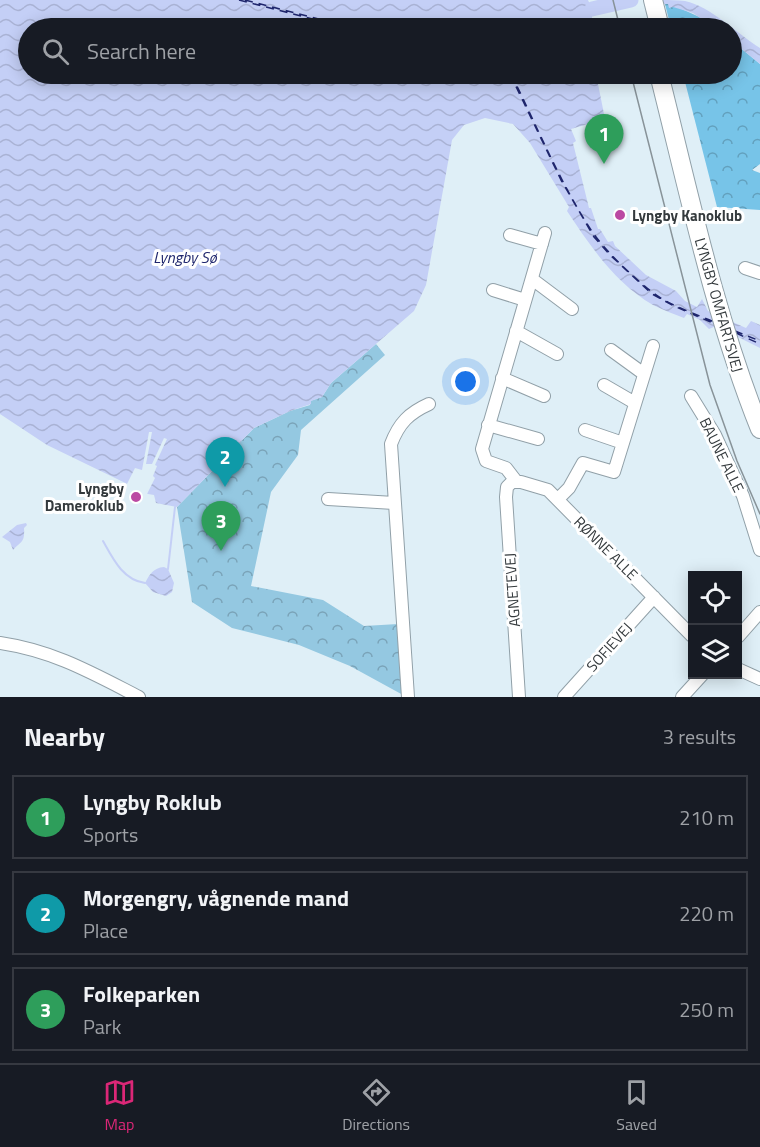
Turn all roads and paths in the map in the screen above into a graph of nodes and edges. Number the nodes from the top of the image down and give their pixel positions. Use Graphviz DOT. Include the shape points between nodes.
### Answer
graph roads {
  1 [pos="641,0"];
  2 [pos="653,0"];
  3 [pos="646,18"];
  4 [pos="658,18"];
  5 [pos="662,84"];
  6 [pos="673,84"];
  7 [pos="510,235"];
  8 [pos="745,268"];
  9 [pos="760,273"];
  10 [pos="532,279"];
  11 [pos="493,291"];
  12 [pos="525,300"];
  13 [pos="572,309"];
  14 [pos="730,327"];
  15 [pos="516,332"];
  16 [pos="653,346"];
  17 [pos="611,350"];
  18 [pos="557,354"];
  19 [pos="644,374"];
  20 [pos="502,378"];
  21 [pos="604,385"];
  22 [pos="544,396"];
  23 [pos="691,396"];
  24 [pos="760,397"];
  25 [pos="429,404"];
  26 [pos="635,404"];
  27 [pos="488,425"];
  28 [pos="760,429"];
  29 [pos="585,430"];
  30 [pos="538,439"];
  31 [pos="623,443"];
  32 [pos="512,483"];
  33 [pos="328,499"];
  34 [pos="558,500"];
  35 [pos="394,504"];
  36 [pos="760,550"];
  37 [pos="654,597"];
  38 [pos="760,612"];
  39 [pos="688,631"];
  40 [pos="742,632"];
  41 [pos="0,643"];
  42 [pos="742,671"];
  43 [pos="699,679"];
  44 [pos="760,679"];
  45 [pos="139,697"];
  46 [pos="408,697"];
  47 [pos="519,697"];
  48 [pos="564,697"];
  49 [pos="682,697"];
  1 -- 3 [label="highway"];
  2 -- 4 [label="highway"];
  5 -- 14 [label="highway, LYNGBY OMFARTSVEJ"];
  6 -- 14 [label="highway, LYNGBY OMFARTSVEJ"];
  7 -- 10 [label="street" via="543,239"];
  8 -- 9 [label="street"];
  10 -- 12 [label="street"];
  10 -- 13 [label="street"];
  11 -- 12 [label="street"];
  12 -- 15 [label="street"];
  14 -- 24 [label="highway, LYNGBY OMFARTSVEJ"];
  14 -- 28 [label="highway, LYNGBY OMFARTSVEJ"];
  15 -- 18 [label="street"];
  15 -- 20 [label="street"];
  16 -- 19 [label="street"];
  17 -- 19 [label="street"];
  19 -- 26 [label="street"];
  20 -- 22 [label="street"];
  20 -- 27 [label="street"];
  21 -- 26 [label="street"];
  23 -- 36 [label="street, BAUNE ALLE" via="715,435 743,496"];
  25 -- 35 [label="street" via="403,420 391,444"];
  26 -- 31 [label="street"];
  27 -- 30 [label="street"];
  27 -- 32 [label="street" via="482,454 486,461 506,468"];
  29 -- 31 [label="street"];
  31 -- 34 [label="street" via="614,472 583,463"];
  32 -- 34 [label="street, RØNNE ALLE" via="541,487"];
  32 -- 47 [label="street, AGNETEVEJ" via="506,497"];
  33 -- 35 [label="street"];
  34 -- 37 [label="street, RØNNE ALLE"];
  35 -- 46 [label="street"];
  37 -- 39 [label="street, RØNNE ALLE"];
  37 -- 48 [label="street, SOFIEVEJ"];
  38 -- 40 [label="street"];
  41 -- 45 [label="street" via="57,657"];
  42 -- 44 [label="street"];
  43 -- 49 [label="street"];
}
